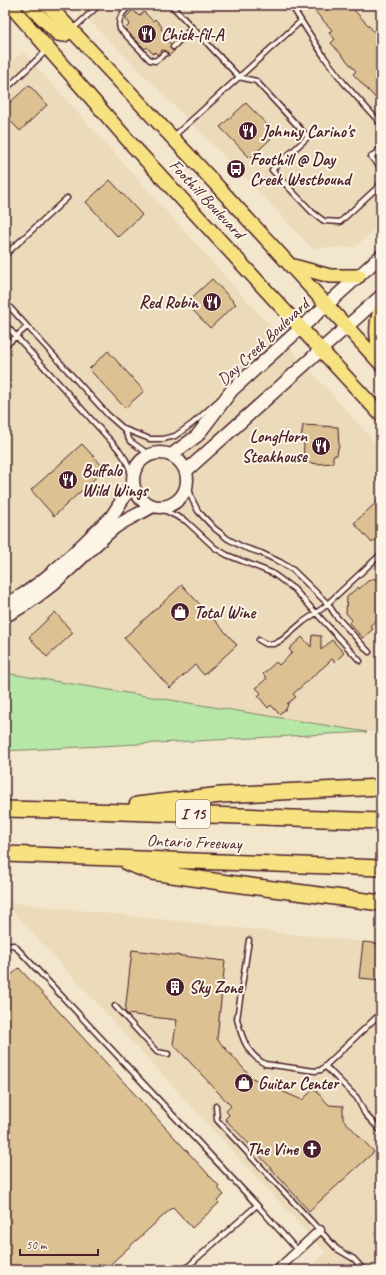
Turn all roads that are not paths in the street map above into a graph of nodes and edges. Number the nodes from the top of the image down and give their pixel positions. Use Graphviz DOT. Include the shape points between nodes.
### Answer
graph roads {
  1 [pos="10,5"];
  2 [pos="29,5"];
  3 [pos="48,5"];
  4 [pos="99,5"];
  5 [pos="131,5"];
  6 [pos="171,5"];
  7 [pos="290,5"];
  8 [pos="301,21"];
  9 [pos="192,28"];
  10 [pos="72,30"];
  11 [pos="173,47"];
  12 [pos="48,49"];
  13 [pos="165,54"];
  14 [pos="239,77"];
  15 [pos="5,90"];
  16 [pos="381,124"];
  17 [pos="172,137"];
  18 [pos="381,148"];
  19 [pos="381,168"];
  20 [pos="381,184"];
  21 [pos="67,198"];
  22 [pos="5,255"];
  23 [pos="381,256"];
  24 [pos="290,265"];
  25 [pos="359,276"];
  26 [pos="381,296"];
  27 [pos="5,302"];
  28 [pos="327,306"];
  29 [pos="381,309"];
  30 [pos="5,324"];
  31 [pos="27,326"];
  32 [pos="346,327"];
  33 [pos="302,329"];
  34 [pos="16,336"];
  35 [pos="5,346"];
  36 [pos="320,349"];
  37 [pos="381,364"];
  38 [pos="232,390"];
  39 [pos="381,415"];
  40 [pos="124,430"];
  41 [pos="150,455"];
  42 [pos="172,455"];
  43 [pos="186,475"];
  44 [pos="133,481"];
  45 [pos="156,507"];
  46 [pos="381,554"];
  47 [pos="328,604"];
  48 [pos="5,605"];
  49 [pos="316,613"];
  50 [pos="5,616"];
  51 [pos="259,640"];
  52 [pos="369,652"];
  53 [pos="360,661"];
  54 [pos="381,787"];
  55 [pos="5,809"];
  56 [pos="91,811"];
  57 [pos="381,821"];
  58 [pos="5,854"];
  59 [pos="116,858"];
  60 [pos="381,868"];
  61 [pos="381,903"];
  62 [pos="249,940"];
  63 [pos="5,946"];
  64 [pos="115,1006"];
  65 [pos="381,1013"];
  66 [pos="168,1054"];
  67 [pos="325,1066"];
  68 [pos="216,1106"];
  69 [pos="381,1131"];
  70 [pos="257,1204"];
  71 [pos="320,1230"];
  72 [pos="298,1251"];
  73 [pos="184,1270"];
  74 [pos="277,1270"];
  75 [pos="364,1270"];
  1 -- 12 [label="main road, Foothill Boulevard"];
  2 -- 10 [label="main road" via="58,34 64,35"];
  3 -- 10 [label="main road, Foothill Boulevard"];
  4 -- 10 [label="lane"];
  5 -- 13 [label="lane" via="122,14 120,29 150,60 155,61"];
  6 -- 9 [label="lane"];
  7 -- 8 [label="lane"];
  8 -- 14 [label="lane"];
  8 -- 16 [label="lane" via="344,83"];
  9 -- 11 [label="lane"];
  9 -- 14 [label="lane"];
  10 -- 17 [label="main road, Foothill Boulevard"];
  12 -- 15 [label="lane"];
  12 -- 33 [label="main road, Foothill Boulevard" via="125,138"];
  14 -- 17 [label="lane"];
  14 -- 20 [label="lane" via="256,81 308,137 272,170 312,212 324,221 340,222"];
  17 -- 24 [label="main road, Foothill Boulevard"];
  18 -- 19 [label="lane" via="371,157"];
  21 -- 22 [label="lane"];
  23 -- 25 [label="street, Day Creek Boulevard"];
  24 -- 25 [label="main road" via="330,276"];
  24 -- 28 [label="main road, Foothill Boulevard"];
  25 -- 28 [label="street, Day Creek Boulevard"];
  26 -- 32 [label="street"];
  27 -- 31 [label="lane"];
  28 -- 32 [label="main road, Foothill Boulevard"];
  28 -- 33 [label="street, Day Creek Boulevard"];
  29 -- 37 [label="main road" via="378,315 377,344"];
  30 -- 34 [label="lane"];
  31 -- 34 [label="lane"];
  31 -- 40 [label="lane"];
  32 -- 36 [label="street"];
  32 -- 37 [label="main road, Foothill Boulevard"];
  33 -- 36 [label="main road, Foothill Boulevard"];
  33 -- 38 [label="street, Day Creek Boulevard"];
  34 -- 35 [label="lane"];
  34 -- 44 [label="lane" via="119,450 126,460"];
  36 -- 39 [label="main road, Foothill Boulevard"];
  36 -- 43 [label="street"];
  38 -- 40 [label="lane" via="175,436 150,439"];
  38 -- 42 [label="street, Day Creek Boulevard" via="197,436"];
  40 -- 41 [label="lane" via="130,441"];
  41 -- 42 [label="street"];
  41 -- 44 [label="street" via="138,464"];
  42 -- 43 [label="street"];
  43 -- 45 [label="street" via="186,489 182,497 175,503"];
  43 -- 47 [label="lane" via="192,500 198,511 214,528 228,539 292,570"];
  44 -- 45 [label="street" via="140,498"];
  44 -- 48 [label="street" via="107,522 41,581"];
  45 -- 49 [label="lane" via="186,521 215,548 227,555 272,572 294,589"];
  45 -- 50 [label="street" via="114,528 48,590"];
  46 -- 47 [label="lane"];
  47 -- 49 [label="lane"];
  47 -- 52 [label="lane"];
  49 -- 51 [label="lane" via="274,644 266,644"];
  49 -- 53 [label="lane"];
  54 -- 56 [label="highway" via="221,795"];
  55 -- 56 [label="highway, Ontario Freeway / I 15"];
  56 -- 57 [label="highway, Ontario Freeway / I 15"];
  58 -- 59 [label="highway, Ontario Freeway"];
  59 -- 60 [label="highway, Ontario Freeway"];
  59 -- 61 [label="highway" via="152,872"];
  62 -- 67 [label="lane" via="237,1019 248,1049 265,1064 315,1071"];
  63 -- 70 [label="lane" via="14,945"];
  64 -- 66 [label="lane" via="157,1052"];
  65 -- 67 [label="lane"];
  67 -- 69 [label="lane" via="356,1098 365,1114"];
  68 -- 71 [label="lane" via="218,1120"];
  70 -- 72 [label="lane"];
  70 -- 73 [label="lane"];
  71 -- 72 [label="street"];
  71 -- 75 [label="lane" via="337,1249 354,1258"];
  72 -- 74 [label="street"];
}
